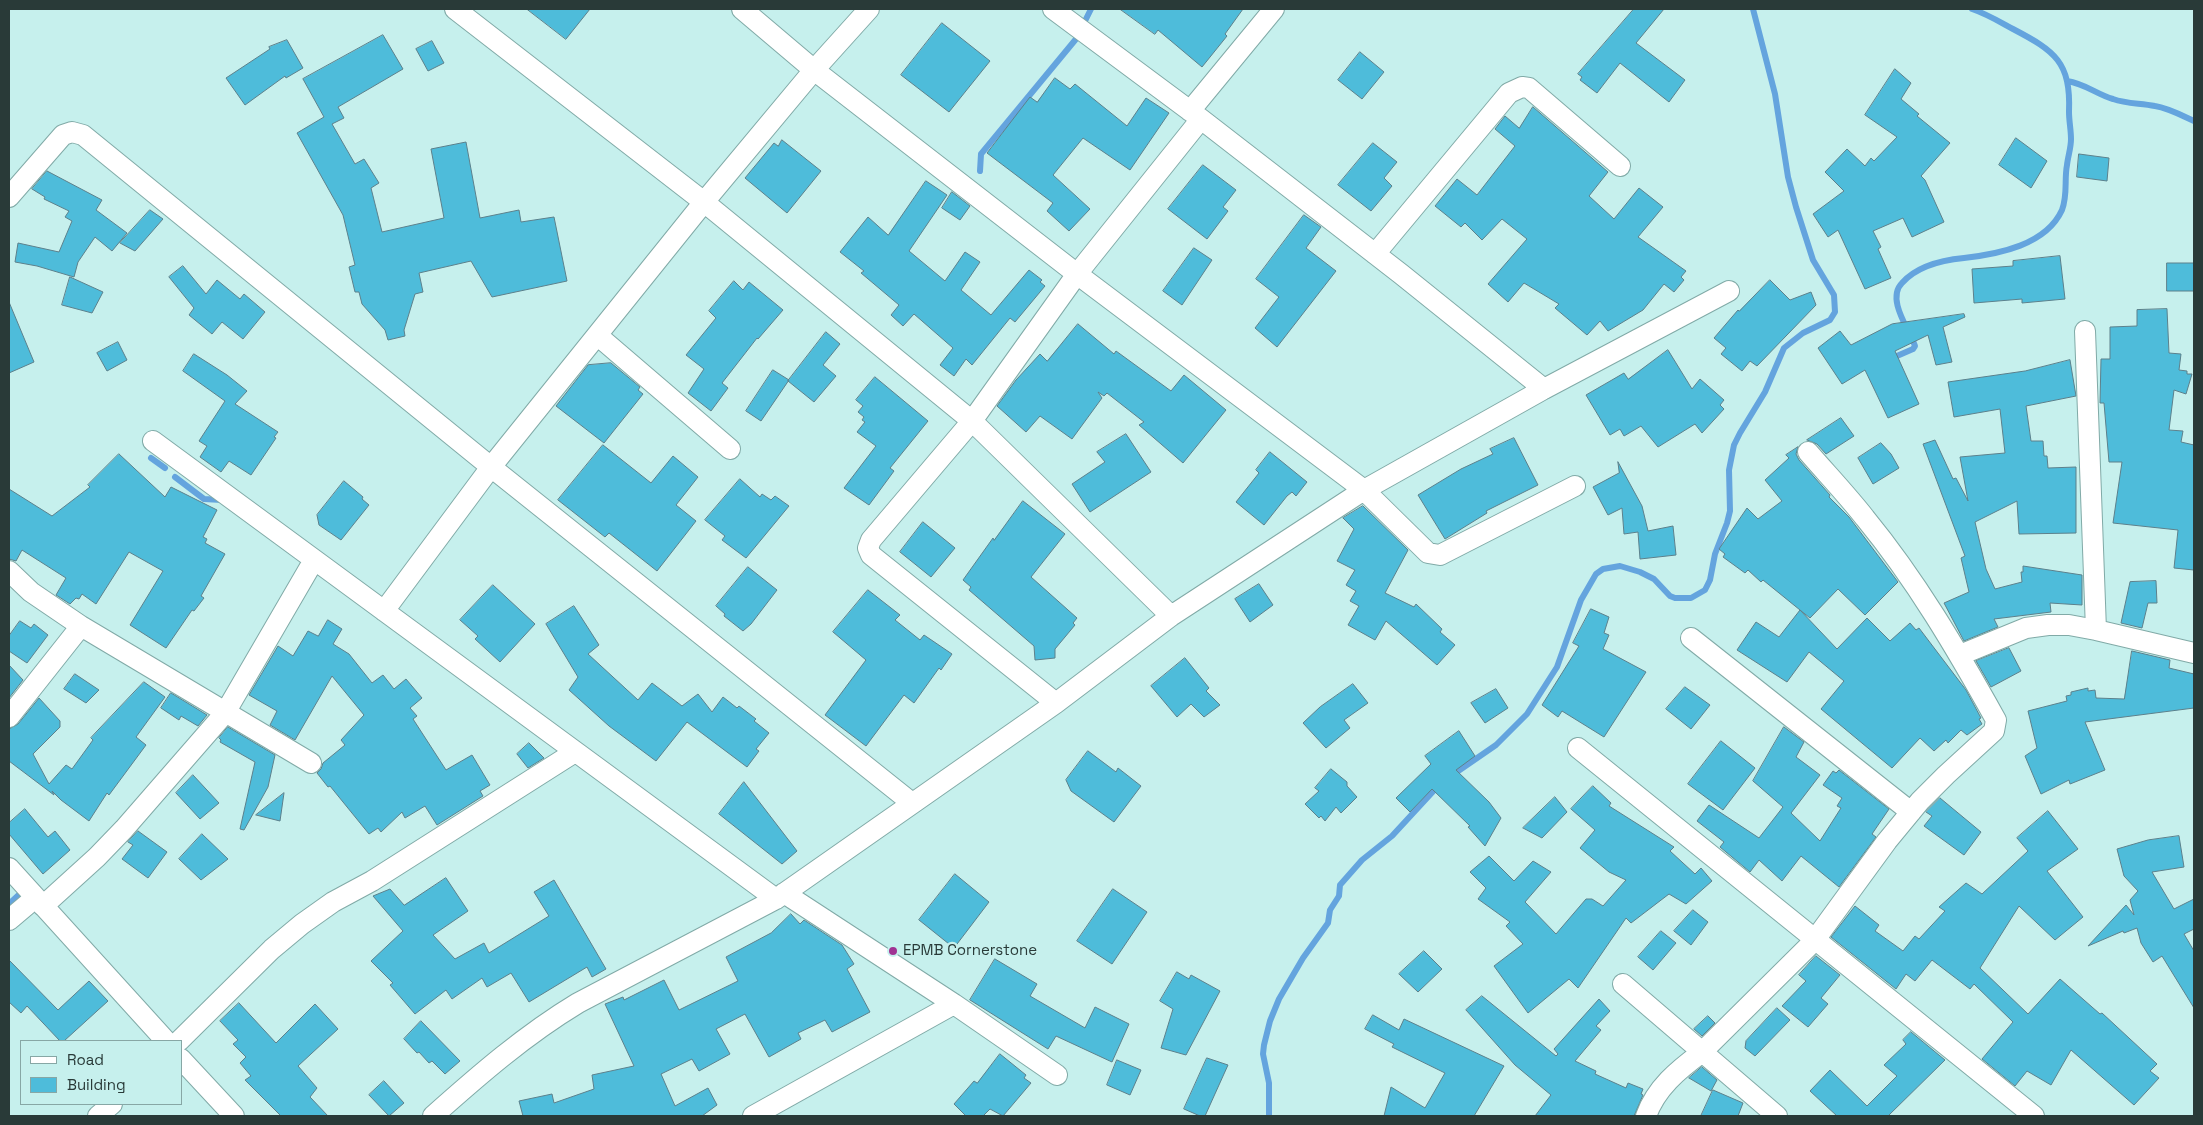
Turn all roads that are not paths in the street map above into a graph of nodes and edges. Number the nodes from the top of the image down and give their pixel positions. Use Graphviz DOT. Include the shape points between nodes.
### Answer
graph roads {
  1 [pos="455,9"];
  2 [pos="742,9"];
  3 [pos="869,9"];
  4 [pos="1274,9"];
  5 [pos="1055,11"];
  6 [pos="814,70"];
  7 [pos="1196,115"];
  8 [pos="1620,166"];
  9 [pos="9,197"];
  10 [pos="704,202"];
  11 [pos="1375,254"];
  12 [pos="1077,274"];
  13 [pos="1729,291"];
  14 [pos="2085,331"];
  15 [pos="597,336"];
  16 [pos="1544,389"];
  17 [pos="972,421"];
  18 [pos="153,441"];
  19 [pos="730,449"];
  20 [pos="1808,452"];
  21 [pos="492,467"];
  22 [pos="1575,486"];
  23 [pos="1364,490"];
  24 [pos="314,560"];
  25 [pos="9,571"];
  26 [pos="384,611"];
  27 [pos="1171,616"];
  28 [pos="81,626"];
  29 [pos="2096,630"];
  30 [pos="1691,638"];
  31 [pos="2194,653"];
  32 [pos="1960,654"];
  33 [pos="1056,703"];
  34 [pos="225,713"];
  35 [pos="9,717"];
  36 [pos="1578,748"];
  37 [pos="575,752"];
  38 [pos="311,763"];
  39 [pos="912,803"];
  40 [pos="1911,812"];
  41 [pos="9,868"];
  42 [pos="780,896"];
  43 [pos="39,902"];
  44 [pos="9,920"];
  45 [pos="1814,941"];
  46 [pos="1623,984"];
  47 [pos="954,1004"];
  48 [pos="165,1040"];
  49 [pos="180,1040"];
  50 [pos="1701,1053"];
  51 [pos="182,1060"];
  52 [pos="1057,1075"];
  53 [pos="111,1105"];
  54 [pos="98,1116"];
  55 [pos="234,1116"];
  56 [pos="433,1116"];
  57 [pos="753,1116"];
  58 [pos="1646,1116"];
  59 [pos="1777,1116"];
  60 [pos="2034,1116"];
  1 -- 10 [label="street"];
  2 -- 6 [label="street"];
  3 -- 6 [label="street"];
  4 -- 7 [label="street"];
  5 -- 7 [label="street"];
  6 -- 10 [label="street"];
  6 -- 12 [label="street"];
  7 -- 11 [label="street"];
  7 -- 12 [label="street"];
  8 -- 11 [label="street" via="1529,88 1515,88"];
  9 -- 21 [label="street" via="63,136 72,132 83,135"];
  10 -- 15 [label="street"];
  10 -- 17 [label="street"];
  11 -- 16 [label="street"];
  12 -- 17 [label="street"];
  12 -- 23 [label="street"];
  13 -- 16 [label="street"];
  14 -- 29 [label="street"];
  15 -- 19 [label="street"];
  15 -- 21 [label="street"];
  16 -- 23 [label="street"];
  17 -- 27 [label="street"];
  17 -- 33 [label="street" via="871,540 868,548 871,555"];
  18 -- 24 [label="street"];
  20 -- 32 [label="street" via="1892,553"];
  21 -- 26 [label="street"];
  21 -- 39 [label="street"];
  22 -- 23 [label="street" via="1440,555 1428,553"];
  23 -- 27 [label="street"];
  24 -- 26 [label="street"];
  24 -- 34 [label="street"];
  25 -- 28 [label="street" via="31,592"];
  26 -- 37 [label="street"];
  27 -- 33 [label="street"];
  28 -- 34 [label="street"];
  28 -- 35 [label="street"];
  29 -- 31 [label="street"];
  29 -- 32 [label="street" via="2068,625 2026,628"];
  30 -- 40 [label="street"];
  32 -- 40 [label="street" via="1996,720 1996,726"];
  33 -- 39 [label="street"];
  34 -- 38 [label="street"];
  34 -- 43 [label="street" via="97,857"];
  36 -- 45 [label="street"];
  37 -- 42 [label="street"];
  37 -- 49 [label="street" via="302,924 272,949"];
  39 -- 42 [label="street"];
  40 -- 45 [label="street"];
  41 -- 43 [label="street"];
  42 -- 47 [label="street"];
  42 -- 56 [label="street" via="548,1021"];
  43 -- 44 [label="street"];
  43 -- 48 [label="street"];
  45 -- 50 [label="street"];
  45 -- 60 [label="street"];
  46 -- 50 [label="street"];
  47 -- 52 [label="street"];
  47 -- 57 [label="street"];
  50 -- 58 [label="street" via="1662,1087"];
  50 -- 59 [label="street"];
  51 -- 55 [label="street"];
  53 -- 54 [label="street"];
}
